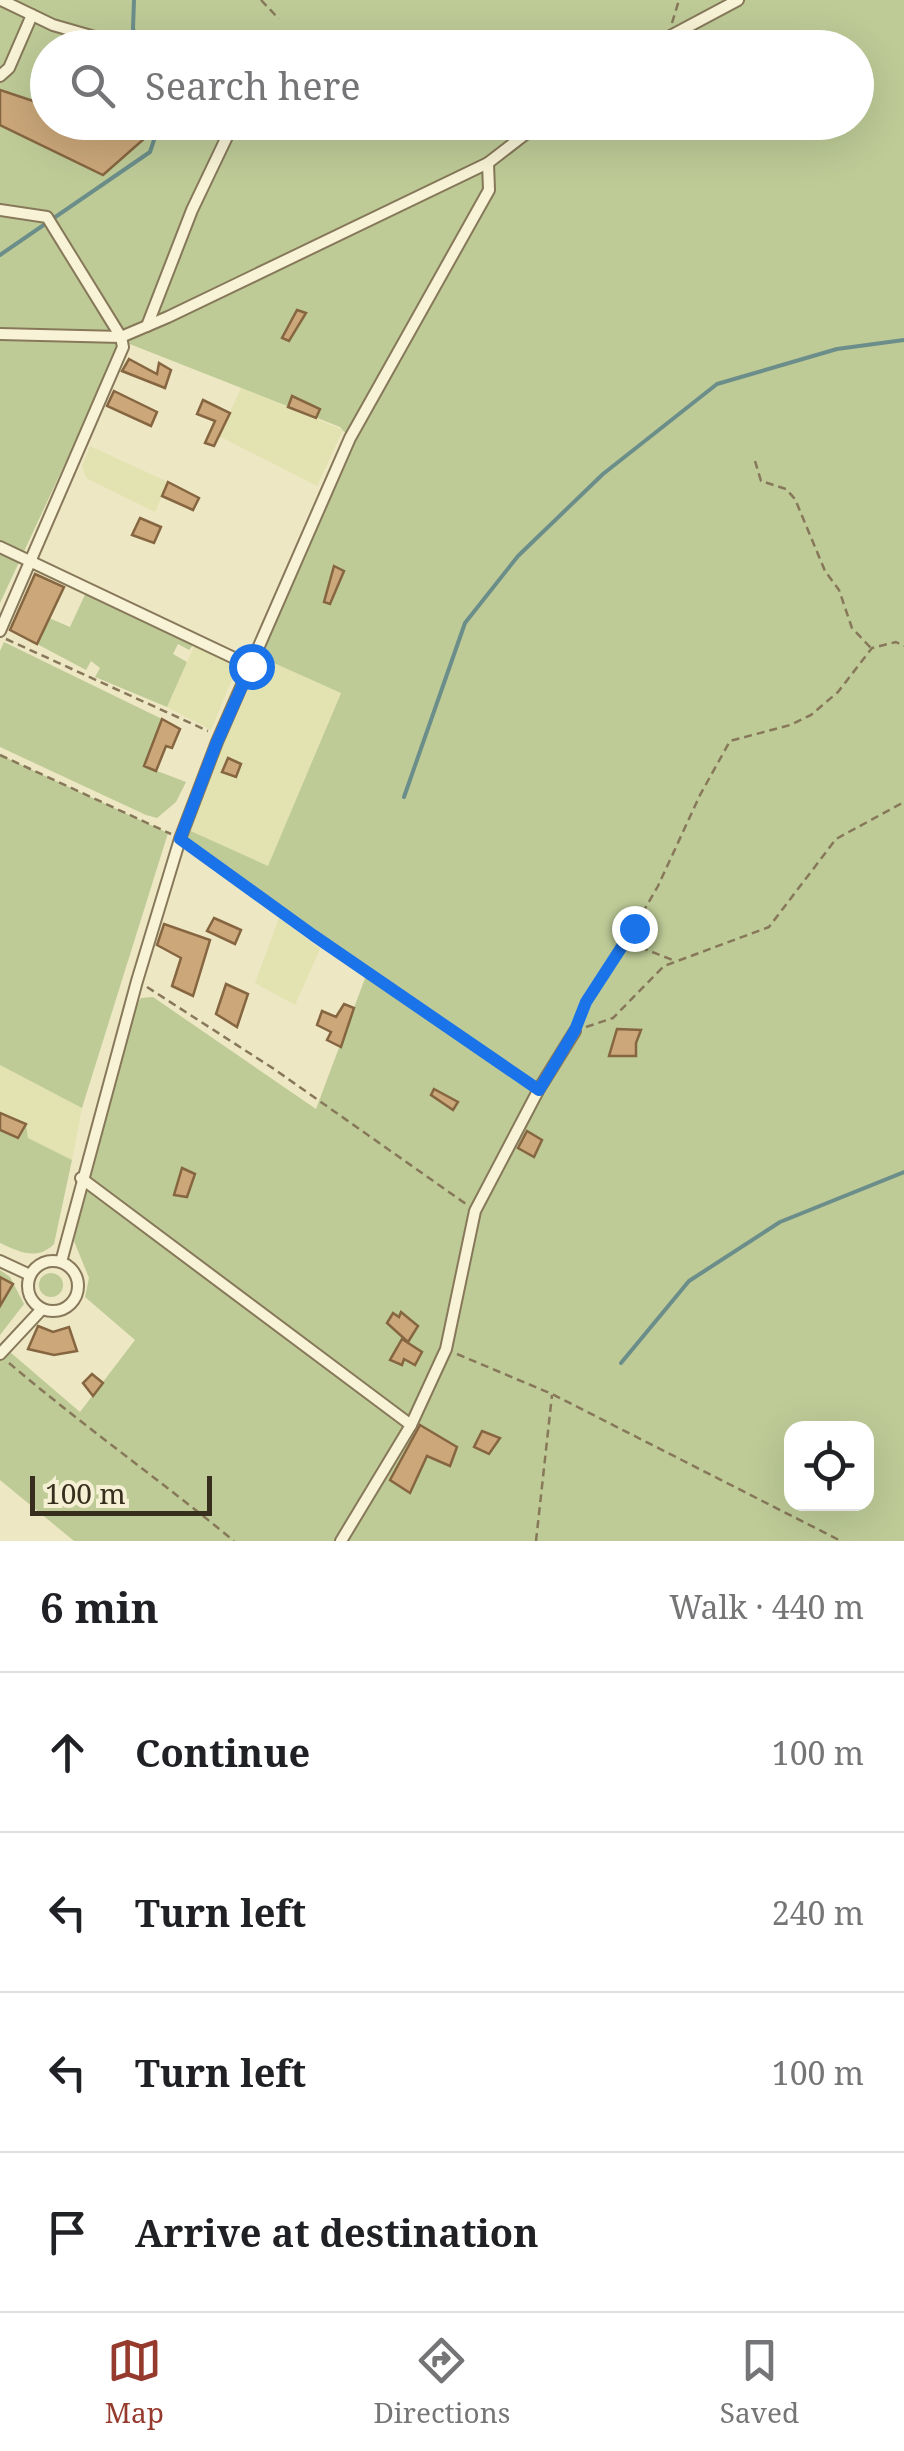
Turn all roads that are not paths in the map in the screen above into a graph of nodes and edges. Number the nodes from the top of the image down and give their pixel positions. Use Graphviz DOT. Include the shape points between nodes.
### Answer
graph roads {
  1 [pos="2,0"];
  2 [pos="738,0"];
  3 [pos="32,15"];
  4 [pos="70,30"];
  5 [pos="682,30"];
  6 [pos="0,76"];
  7 [pos="225,140"];
  8 [pos="518,140"];
  9 [pos="488,163"];
  10 [pos="0,210"];
  11 [pos="147,326"];
  12 [pos="0,334"];
  13 [pos="122,339"];
  14 [pos="0,547"];
  15 [pos="31,561"];
  16 [pos="0,634"];
  17 [pos="251,666"];
  18 [pos="575,1030"];
  19 [pos="81,1178"];
  20 [pos="0,1261"];
  21 [pos="61,1262"];
  22 [pos="30,1275"];
  23 [pos="42,1309"];
  24 [pos="0,1355"];
  25 [pos="410,1425"];
  26 [pos="341,1541"];
  1 -- 3 [label="street"];
  2 -- 5 [label="street"];
  3 -- 4 [label="street"];
  3 -- 6 [label="street"];
  7 -- 11 [label="street"];
  8 -- 9 [label="street"];
  9 -- 11 [label="street"];
  9 -- 17 [label="street" via="488,190 350,438"];
  10 -- 13 [label="street" via="47,216"];
  11 -- 13 [label="street"];
  12 -- 13 [label="street"];
  13 -- 15 [label="street"];
  14 -- 15 [label="street"];
  15 -- 16 [label="street"];
  15 -- 17 [label="street"];
  17 -- 19 [label="street" via="180,839"];
  18 -- 25 [label="street" via="475,1210 446,1349"];
  19 -- 21 [label="street"];
  19 -- 25 [label="street"];
  20 -- 22 [label="street"];
  21 -- 22 [label="street" via="46,1261"];
  21 -- 23 [label="street" via="77,1279 76,1295 66,1308"];
  22 -- 23 [label="street" via="28,1291"];
  23 -- 24 [label="street"];
  25 -- 26 [label="street"];
}
